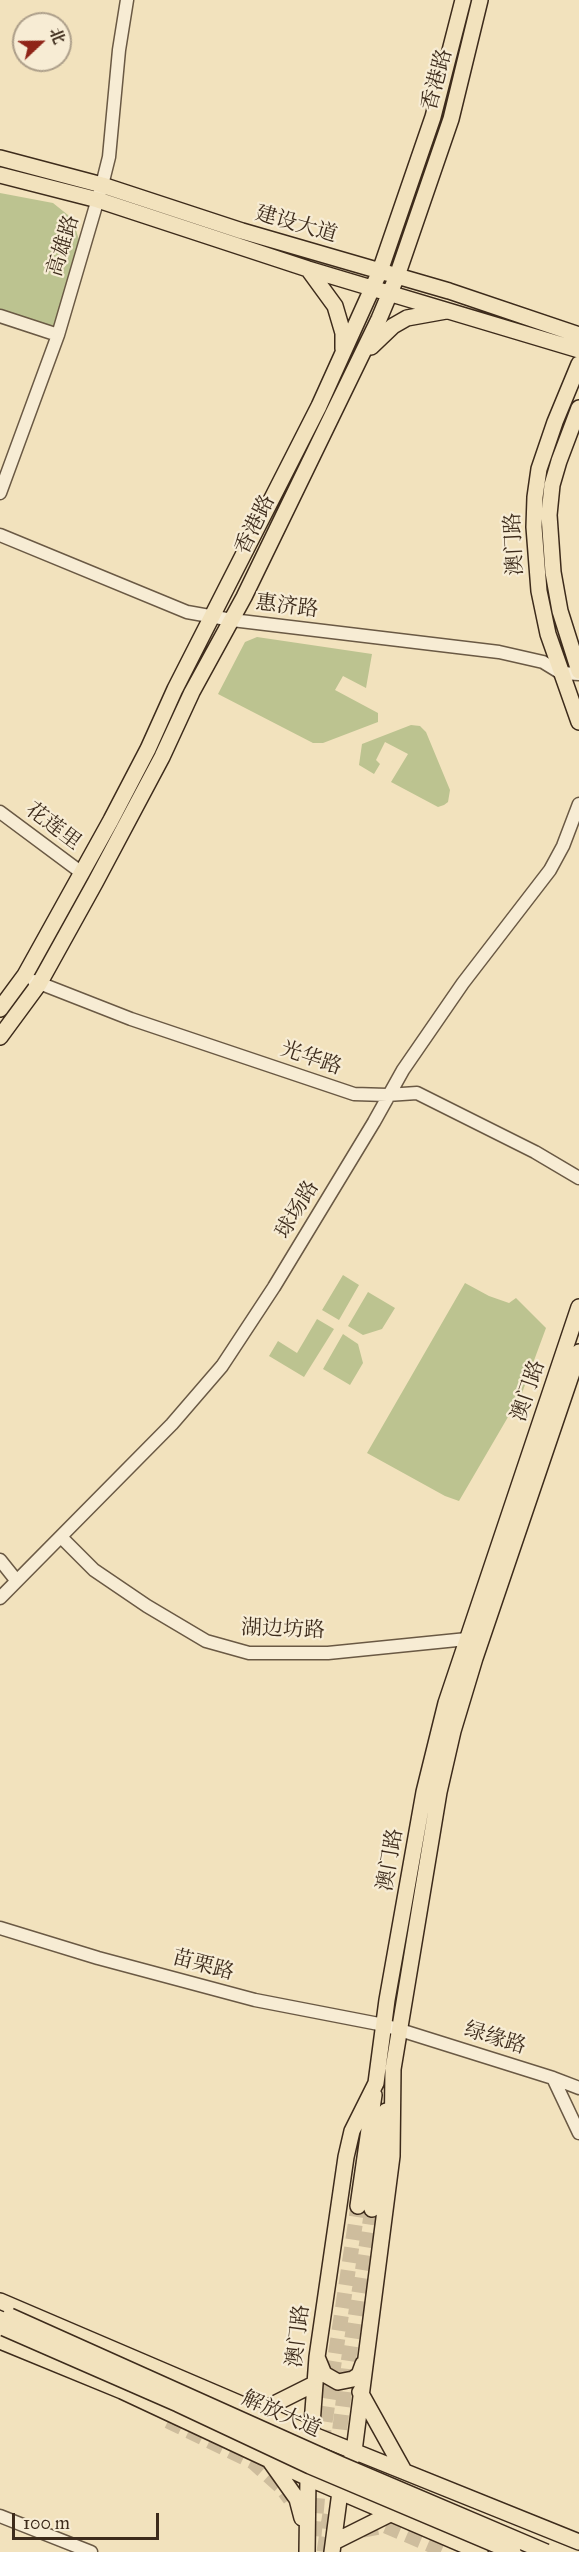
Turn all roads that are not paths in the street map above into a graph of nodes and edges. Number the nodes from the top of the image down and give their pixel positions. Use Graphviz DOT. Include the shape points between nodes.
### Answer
graph roads {
  1 [pos="127,0"];
  2 [pos="463,0"];
  3 [pos="480,0"];
  4 [pos="0,158"];
  5 [pos="0,175"];
  6 [pos="100,193"];
  7 [pos="308,269"];
  8 [pos="380,271"];
  9 [pos="397,276"];
  10 [pos="373,288"];
  11 [pos="390,294"];
  12 [pos="450,310"];
  13 [pos="0,316"];
  14 [pos="57,335"];
  15 [pos="579,335"];
  16 [pos="579,350"];
  17 [pos="343,352"];
  18 [pos="359,361"];
  19 [pos="579,364"];
  20 [pos="579,408"];
  21 [pos="0,493"];
  22 [pos="0,535"];
  23 [pos="213,617"];
  24 [pos="232,620"];
  25 [pos="561,673"];
  26 [pos="579,673"];
  27 [pos="579,722"];
  28 [pos="579,804"];
  29 [pos="0,812"];
  30 [pos="82,873"];
  31 [pos="25,975"];
  32 [pos="39,984"];
  33 [pos="0,1009"];
  34 [pos="0,1037"];
  35 [pos="387,1095"];
  36 [pos="579,1178"];
  37 [pos="579,1308"];
  38 [pos="579,1352"];
  39 [pos="61,1537"];
  40 [pos="0,1560"];
  41 [pos="16,1580"];
  42 [pos="0,1598"];
  43 [pos="467,1639"];
  44 [pos="0,1928"];
  45 [pos="384,2025"];
  46 [pos="399,2029"];
  47 [pos="393,2069"];
  48 [pos="553,2078"];
  49 [pos="376,2083"];
  50 [pos="579,2088"];
  51 [pos="579,2133"];
  52 [pos="0,2301"];
  53 [pos="3,2325"];
  54 [pos="317,2357"];
  55 [pos="365,2358"];
  56 [pos="314,2384"];
  57 [pos="122,2391"];
  58 [pos="360,2392"];
  59 [pos="260,2411"];
  60 [pos="168,2421"];
  61 [pos="311,2434"];
  62 [pos="354,2451"];
  63 [pos="270,2461"];
  64 [pos="404,2471"];
  65 [pos="308,2478"];
  66 [pos="340,2492"];
  67 [pos="390,2514"];
  68 [pos="0,2516"];
  69 [pos="579,2541"];
  70 [pos="307,2546"];
  71 [pos="333,2547"];
  72 [pos="91,2552"];
  73 [pos="480,2552"];
  74 [pos="513,2552"];
  75 [pos="546,2552"];
  1 -- 6 [label="street, 高雄路" via="109,157"];
  2 -- 8 [label="main road, 香港路" via="434,117"];
  3 -- 9 [label="main road, 香港路" via="451,119"];
  4 -- 6 [label="main road, 建设大道"];
  5 -- 6 [label="main road, 建设大道"];
  6 -- 7 [label="main road, 建设大道"];
  6 -- 8 [label="main road, 建设大道"];
  6 -- 14 [label="street, 高雄路"];
  7 -- 10 [label="main road, 建设大道"];
  7 -- 17 [label="main road" via="335,306 343,333"];
  8 -- 9 [label="main road, 建设大道"];
  8 -- 10 [label="main road, 香港路"];
  9 -- 11 [label="main road, 香港路"];
  9 -- 15 [label="main road, 建设大道"];
  10 -- 11 [label="main road, 建设大道"];
  10 -- 17 [label="main road, 香港路"];
  11 -- 12 [label="main road, 建设大道"];
  11 -- 18 [label="main road, 香港路"];
  12 -- 16 [label="main road, 建设大道"];
  12 -- 18 [label="main road" via="406,318"];
  13 -- 14 [label="street"];
  14 -- 21 [label="street, 高雄路"];
  17 -- 23 [label="main road, 香港路"];
  18 -- 24 [label="main road, 香港路"];
  19 -- 25 [label="main road, 澳门路" via="555,422 535,496 539,591"];
  20 -- 26 [label="main road, 澳门路" via="557,469 549,515 549,543 558,601"];
  22 -- 23 [label="street, 惠济路" via="187,612"];
  23 -- 24 [label="street, 惠济路"];
  23 -- 30 [label="main road, 香港路"];
  24 -- 25 [label="street, 惠济路" via="499,652 543,662"];
  24 -- 32 [label="main road, 香港路"];
  25 -- 26 [label="street, 惠济路"];
  25 -- 27 [label="main road, 澳门路"];
  28 -- 35 [label="street, 球场路" via="550,870 464,983"];
  29 -- 30 [label="street, 花莲里"];
  30 -- 31 [label="main road, 香港路"];
  31 -- 32 [label="street, 光华路"];
  31 -- 33 [label="main road, 香港路"];
  32 -- 34 [label="main road, 香港路"];
  32 -- 35 [label="street, 光华路" via="354,1094"];
  35 -- 36 [label="street, 光华路" via="417,1093"];
  35 -- 39 [label="street, 球场路" via="362,1142 222,1366 172,1424"];
  37 -- 43 [label="main road, 澳门路"];
  38 -- 46 [label="main road, 澳门路" via="453,1731"];
  39 -- 41 [label="street, 球场路"];
  39 -- 43 [label="street, 湖边坊路" via="94,1570 147,1606 206,1641 249,1653 328,1653"];
  40 -- 41 [label="street"];
  41 -- 42 [label="street, 球场路"];
  43 -- 45 [label="main road, 澳门路" via="446,1702 424,1792"];
  44 -- 45 [label="street, 苗栗路" via="255,2000"];
  45 -- 46 [label="street, 苗栗路"];
  45 -- 49 [label="main road, 澳门路"];
  46 -- 47 [label="main road, 澳门路"];
  46 -- 48 [label="street, 绿缘路"];
  47 -- 49 [label="main road" via="365,2207"];
  47 -- 55 [label="main road, 澳门路" via="392,2156"];
  48 -- 50 [label="street, 绿缘路"];
  48 -- 51 [label="street"];
  49 -- 54 [label="main road, 澳门路" via="352,2131 346,2157"];
  52 -- 59 [label="main road, 解放大道"];
  53 -- 57 [label="main road"];
  53 -- 74 [label="main road, 解放大道, bridge" via="310,2466"];
  53 -- 75 [label="main road, 解放大道, bridge"];
  54 -- 55 [label="main road" via="329,2379 348,2382 358,2375"];
  54 -- 56 [label="main road, 澳门路"];
  55 -- 58 [label="main road, 澳门路"];
  56 -- 59 [label="main road"];
  56 -- 61 [label="main road, 澳门路"];
  57 -- 60 [label="main road"];
  57 -- 63 [label="main road"];
  58 -- 62 [label="main road, 澳门路"];
  58 -- 64 [label="main road"];
  59 -- 61 [label="main road, 解放大道"];
  61 -- 62 [label="main road, 解放大道"];
  61 -- 65 [label="main road, 澳门路"];
  62 -- 64 [label="main road"];
  62 -- 66 [label="main road, 澳门路"];
  63 -- 65 [label="main road"];
  63 -- 70 [label="main road" via="297,2499"];
  64 -- 69 [label="main road"];
  65 -- 66 [label="main road"];
  65 -- 70 [label="main road, 澳门路"];
  66 -- 67 [label="main road"];
  66 -- 71 [label="main road, 澳门路"];
  67 -- 71 [label="main road"];
  67 -- 73 [label="main road"];
  68 -- 72 [label="street"];
}
